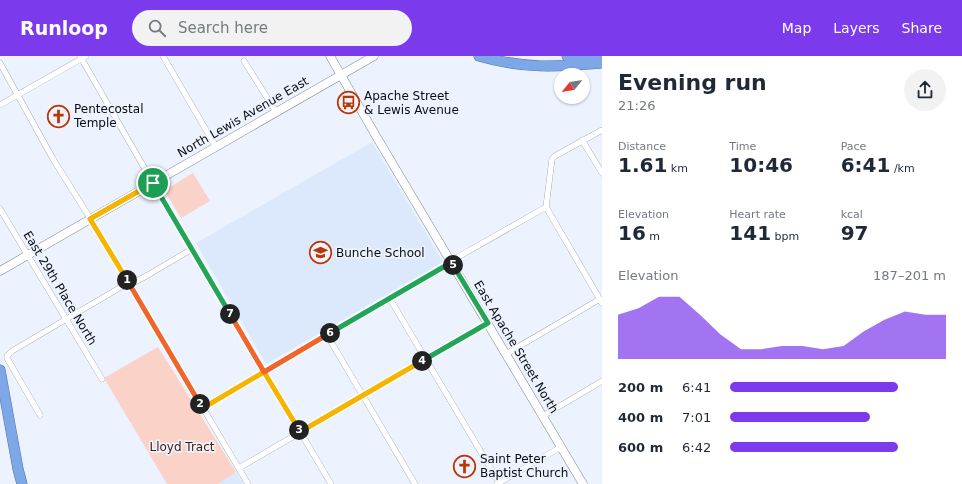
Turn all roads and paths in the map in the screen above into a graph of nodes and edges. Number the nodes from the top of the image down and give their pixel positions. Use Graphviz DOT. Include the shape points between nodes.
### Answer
graph roads {
  1 [pos="163,56"];
  2 [pos="330,56"];
  3 [pos="374,56"];
  4 [pos="479,56"];
  5 [pos="567,56"];
  6 [pos="602,56"];
  7 [pos="83,57"];
  8 [pos="244,61"];
  9 [pos="0,63"];
  10 [pos="602,63"];
  11 [pos="341,74"];
  12 [pos="18,95"];
  13 [pos="0,105"];
  14 [pos="276,112"];
  15 [pos="602,130"];
  16 [pos="582,140"];
  17 [pos="216,147"];
  18 [pos="602,173"];
  19 [pos="153,183"];
  20 [pos="546,207"];
  21 [pos="0,208"];
  22 [pos="90,219"];
  23 [pos="192,249"];
  24 [pos="28,255"];
  25 [pos="452,262"];
  26 [pos="0,271"];
  27 [pos="130,284"];
  28 [pos="390,299"];
  29 [pos="601,301"];
  30 [pos="66,319"];
  31 [pos="488,323"];
  32 [pos="327,335"];
  33 [pos="506,354"];
  34 [pos="425,360"];
  35 [pos="0,370"];
  36 [pos="264,372"];
  37 [pos="102,379"];
  38 [pos="602,381"];
  39 [pos="363,395"];
  40 [pos="203,408"];
  41 [pos="40,415"];
  42 [pos="542,416"];
  43 [pos="300,432"];
  44 [pos="561,447"];
  45 [pos="239,468"];
  46 [pos="22,484"];
  47 [pos="248,484"];
  48 [pos="332,484"];
  49 [pos="415,484"];
  50 [pos="498,484"];
  51 [pos="583,484"];
  1 -- 17 [label="street"];
  2 -- 11 [label="main road, East Apache Street North"];
  3 -- 11 [label="main road, North Lewis Avenue East"];
  4 -- 10 [label="highway" via="531,66 561,67"];
  5 -- 6 [label="highway"];
  7 -- 12 [label="street"];
  7 -- 19 [label="street"];
  8 -- 14 [label="street"];
  9 -- 12 [label="street"];
  11 -- 14 [label="main road, North Lewis Avenue East"];
  11 -- 25 [label="main road, East Apache Street North"];
  12 -- 13 [label="street"];
  12 -- 22 [label="street"];
  14 -- 17 [label="main road, North Lewis Avenue East"];
  15 -- 16 [label="street"];
  16 -- 18 [label="street"];
  16 -- 20 [label="street" via="552,159"];
  17 -- 19 [label="main road, North Lewis Avenue East"];
  19 -- 22 [label="main road, North Lewis Avenue East"];
  19 -- 23 [label="street"];
  20 -- 25 [label="street"];
  20 -- 29 [label="street"];
  21 -- 24 [label="street, East 29th Place North"];
  22 -- 24 [label="main road, North Lewis Avenue East"];
  22 -- 27 [label="street"];
  23 -- 27 [label="street"];
  23 -- 36 [label="street"];
  24 -- 26 [label="main road, North Lewis Avenue East"];
  24 -- 30 [label="street, East 29th Place North"];
  25 -- 28 [label="street"];
  25 -- 31 [label="main road, East Apache Street North"];
  27 -- 30 [label="street"];
  27 -- 40 [label="street"];
  28 -- 32 [label="street"];
  28 -- 34 [label="street"];
  29 -- 33 [label="street"];
  30 -- 37 [label="street, East 29th Place North"];
  30 -- 41 [label="street" via="7,356"];
  31 -- 33 [label="main road, East Apache Street North"];
  31 -- 34 [label="street"];
  32 -- 36 [label="street"];
  32 -- 39 [label="street"];
  33 -- 42 [label="main road, East Apache Street North"];
  34 -- 39 [label="street"];
  34 -- 50 [label="street"];
  35 -- 46 [label="highway"];
  36 -- 40 [label="street"];
  36 -- 43 [label="street"];
  38 -- 42 [label="street"];
  39 -- 43 [label="street"];
  39 -- 49 [label="street"];
  40 -- 45 [label="street"];
  42 -- 44 [label="main road, East Apache Street North"];
  43 -- 45 [label="street"];
  43 -- 48 [label="street"];
  44 -- 50 [label="street"];
  44 -- 51 [label="main road, East Apache Street North"];
  45 -- 47 [label="street"];
}
